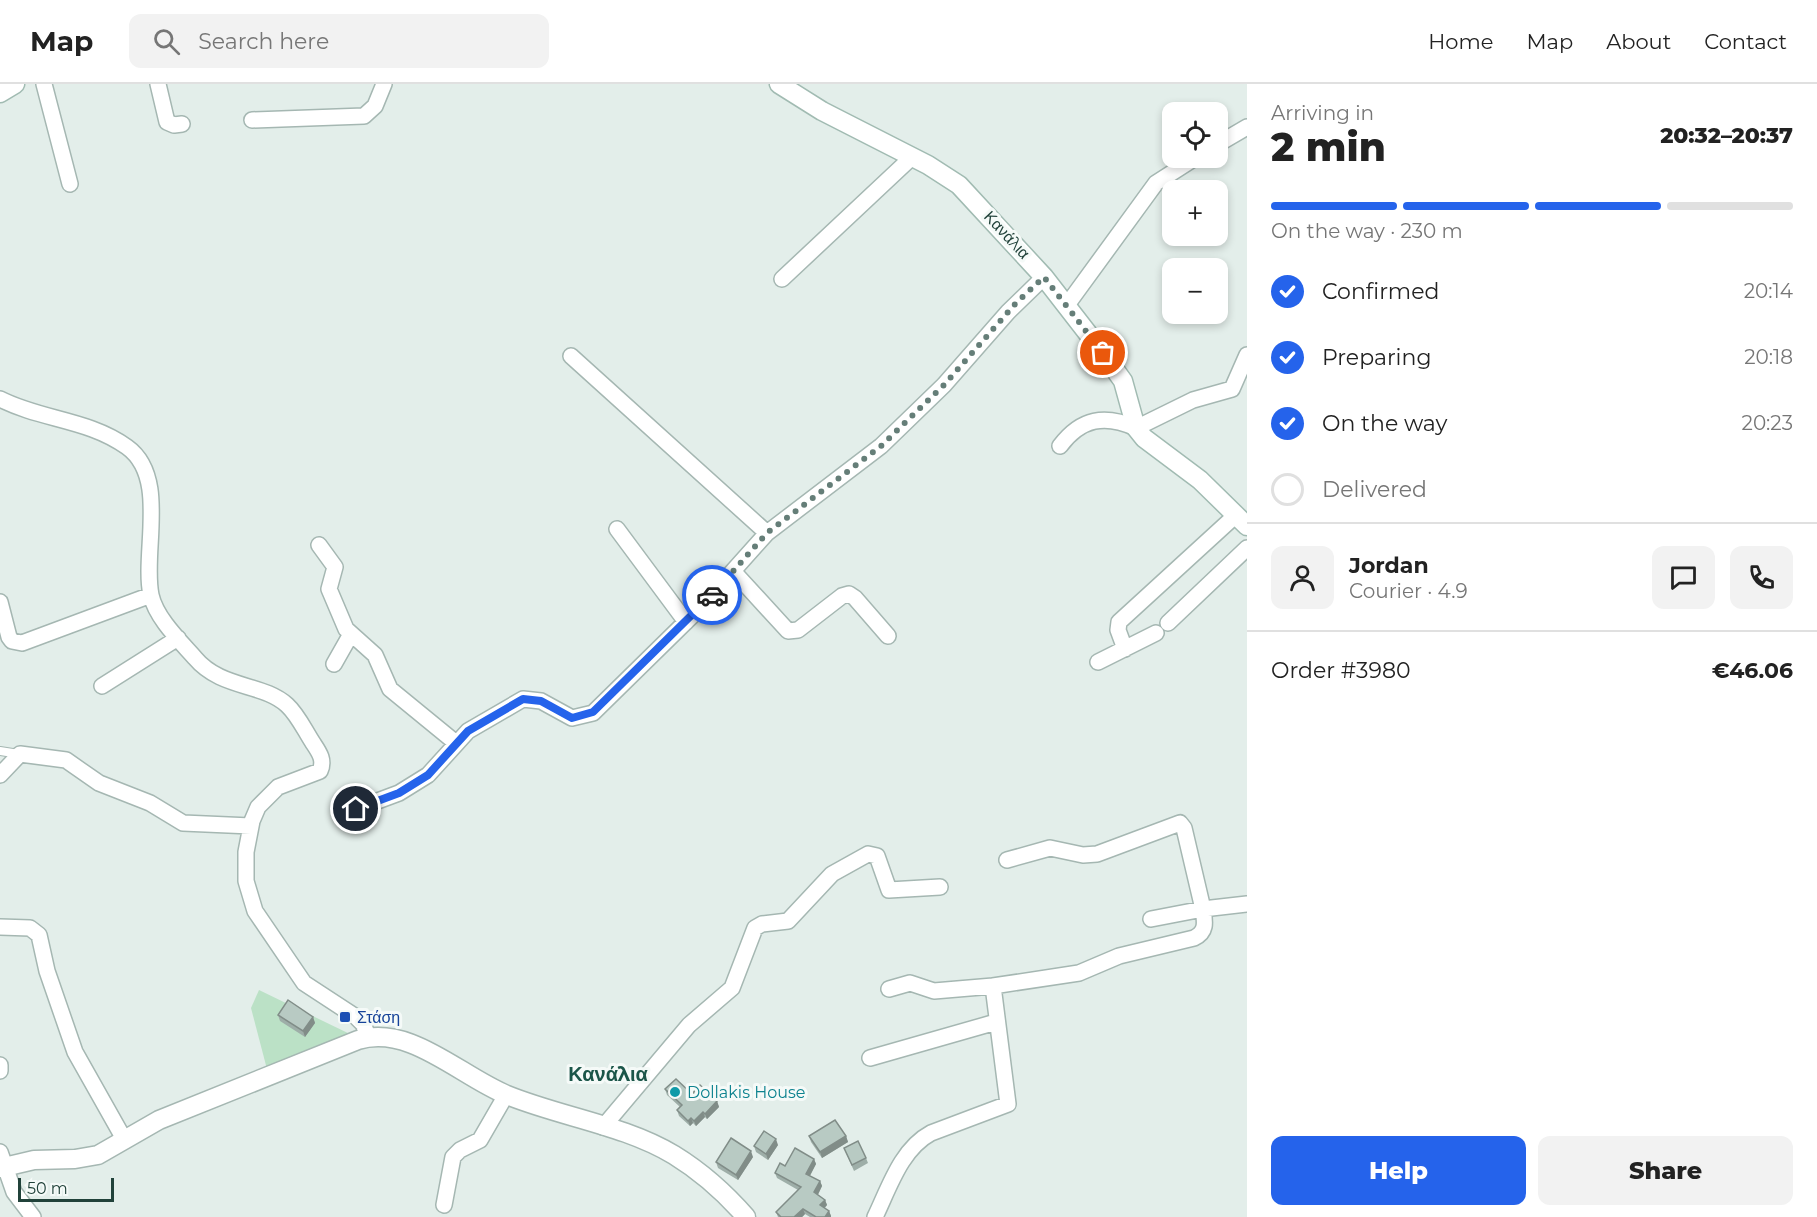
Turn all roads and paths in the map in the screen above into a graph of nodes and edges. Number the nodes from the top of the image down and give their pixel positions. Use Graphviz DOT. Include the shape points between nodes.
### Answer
graph roads {
  1 [pos="15,84"];
  2 [pos="44,84"];
  3 [pos="158,84"];
  4 [pos="384,84"];
  5 [pos="779,84"];
  6 [pos="0,93"];
  7 [pos="252,120"];
  8 [pos="182,124"];
  9 [pos="1247,127"];
  10 [pos="1228,138"];
  11 [pos="911,158"];
  12 [pos="1179,168"];
  13 [pos="70,184"];
  14 [pos="1044,277"];
  15 [pos="782,279"];
  16 [pos="1067,305"];
  17 [pos="1247,355"];
  18 [pos="572,356"];
  19 [pos="0,399"];
  20 [pos="1137,428"];
  21 [pos="1060,446"];
  22 [pos="1242,520"];
  23 [pos="617,529"];
  24 [pos="767,533"];
  25 [pos="319,545"];
  26 [pos="1247,548"];
  27 [pos="733,571"];
  28 [pos="151,595"];
  29 [pos="0,602"];
  30 [pos="686,622"];
  31 [pos="351,634"];
  32 [pos="888,636"];
  33 [pos="178,638"];
  34 [pos="1125,649"];
  35 [pos="1098,662"];
  36 [pos="334,664"];
  37 [pos="102,686"];
  38 [pos="456,743"];
  39 [pos="0,751"];
  40 [pos="20,754"];
  41 [pos="0,775"];
  42 [pos="356,809"];
  43 [pos="251,826"];
  44 [pos="1007,860"];
  45 [pos="940,887"];
  46 [pos="1247,904"];
  47 [pos="1203,909"];
  48 [pos="1151,919"];
  49 [pos="0,927"];
  50 [pos="993,986"];
  51 [pos="889,989"];
  52 [pos="996,1022"];
  53 [pos="369,1038"];
  54 [pos="870,1058"];
  55 [pos="0,1065"];
  56 [pos="0,1071"];
  57 [pos="506,1095"];
  58 [pos="603,1127"];
  59 [pos="124,1138"];
  60 [pos="2,1162"];
  61 [pos="444,1205"];
  62 [pos="33,1217"];
  63 [pos="746,1217"];
  64 [pos="875,1217"];
  1 -- 6 [label="street"];
  2 -- 13 [label="street"];
  3 -- 8 [label="street" via="167,122"];
  4 -- 7 [label="street" via="373,109 364,116"];
  5 -- 11 [label="street, Κανάλια"];
  9 -- 10 [label="street"];
  11 -- 14 [label="street, Κανάλια" via="959,185"];
  11 -- 15 [label="street"];
  12 -- 16 [label="street" via="1156,183"];
  14 -- 16 [label="street, Κανάλια"];
  14 -- 24 [label="street" via="881,446"];
  16 -- 20 [label="street, Κανάλια" via="1123,381"];
  17 -- 20 [label="street" via="1232,389 1193,400"];
  18 -- 24 [label="street"];
  19 -- 28 [label="street" via="90,427 129,448 136,456 148,480"];
  20 -- 21 [label="street" via="1117,420 1092,423 1073,429"];
  20 -- 22 [label="street, Κανάλια"];
  22 -- 34 [label="street" via="1119,622"];
  23 -- 30 [label="street"];
  24 -- 27 [label="street"];
  25 -- 31 [label="street" via="334,566 329,591"];
  26 -- 34 [label="street" via="1162,628"];
  27 -- 30 [label="street"];
  27 -- 32 [label="street" via="788,631 798,630 849,594"];
  28 -- 29 [label="street" via="22,643 9,637"];
  28 -- 33 [label="street"];
  30 -- 38 [label="street" via="593,712 572,718 541,701 523,699 473,728"];
  31 -- 36 [label="street"];
  31 -- 38 [label="street" via="375,655 390,689"];
  33 -- 37 [label="street"];
  33 -- 43 [label="street" via="210,671 287,705 321,755 320,771 278,788 258,807"];
  34 -- 35 [label="street"];
  38 -- 42 [label="street" via="428,775 399,793"];
  39 -- 40 [label="lane"];
  40 -- 41 [label="street"];
  40 -- 43 [label="street" via="66,760 99,783 150,802 183,822"];
  43 -- 53 [label="street" via="244,868 255,911 304,982 356,1017"];
  44 -- 47 [label="street" via="1050,848 1097,854 1180,823"];
  45 -- 58 [label="street" via="889,890 877,856 868,854 832,874 788,921 758,926 752,931 732,988 689,1025"];
  46 -- 47 [label="street"];
  47 -- 48 [label="street"];
  47 -- 50 [label="street" via="1205,927 1194,938 1119,956 1079,973"];
  49 -- 59 [label="street" via="25,927 39,935 58,1008 75,1052"];
  50 -- 51 [label="street" via="934,991 910,983"];
  50 -- 52 [label="street"];
  52 -- 54 [label="street"];
  52 -- 64 [label="street" via="1008,1104 920,1140 906,1154"];
  53 -- 57 [label="street" via="402,1039"];
  53 -- 59 [label="street" via="167,1116"];
  55 -- 56 [label="street"];
  57 -- 58 [label="street"];
  57 -- 61 [label="street" via="480,1140 453,1157"];
  58 -- 63 [label="street" via="673,1154 724,1194"];
  59 -- 60 [label="street" via="110,1150 92,1157"];
  60 -- 62 [label="street" via="14,1192"];
}
